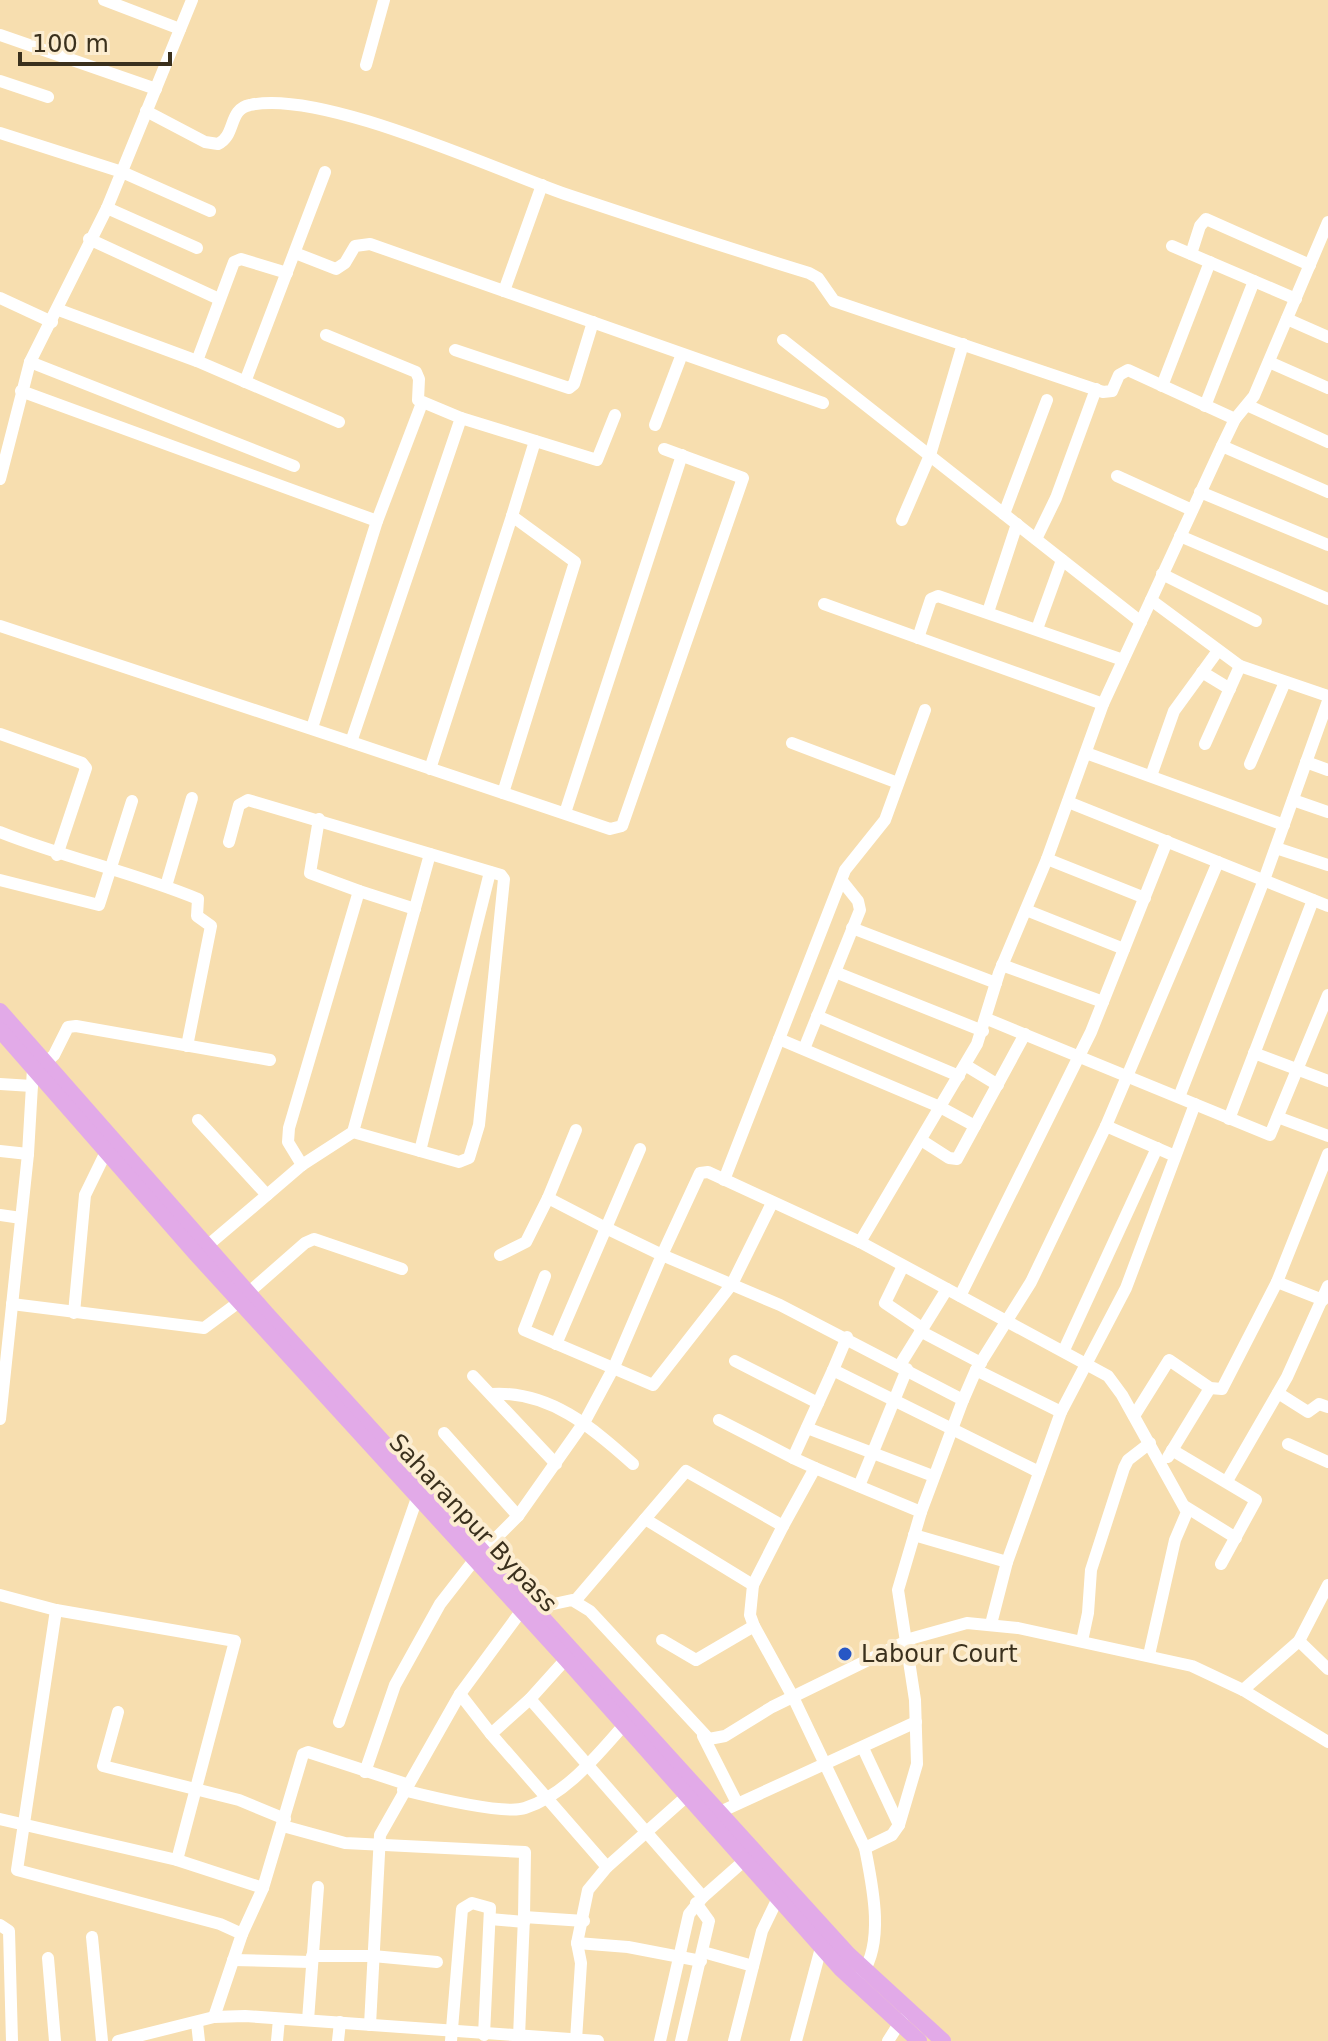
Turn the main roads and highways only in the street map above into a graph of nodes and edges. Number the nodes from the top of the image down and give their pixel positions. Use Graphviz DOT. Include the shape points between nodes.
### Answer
graph roads {
  1 [pos="0,1011"];
  2 [pos="0,1030"];
  3 [pos="40,1063"];
  4 [pos="221,1272"];
  5 [pos="244,1297"];
  6 [pos="479,1555"];
  7 [pos="528,1609"];
  8 [pos="860,1976"];
  9 [pos="904,2016"];
  10 [pos="919,2041"];
  11 [pos="943,2041"];
  1 -- 3 [label="main road"];
  2 -- 3 [label="main road, Saharanpur Bypass"];
  3 -- 4 [label="main road, Saharanpur Bypass" via="106,1152"];
  3 -- 4 [label="main road" via="207,1246"];
  4 -- 5 [label="main road, Saharanpur Bypass"];
  5 -- 6 [label="main road"];
  5 -- 6 [label="main road, Saharanpur Bypass" via="417,1498"];
  6 -- 7 [label="main road, Saharanpur Bypass"];
  7 -- 8 [label="main road" via="720,1812 826,1930"];
  7 -- 8 [label="main road, Saharanpur Bypass" via="566,1659 821,1947"];
  8 -- 9 [label="main road, Saharanpur Bypass"];
  9 -- 10 [label="main road, Saharanpur Bypass"];
  9 -- 11 [label="main road"];
}
